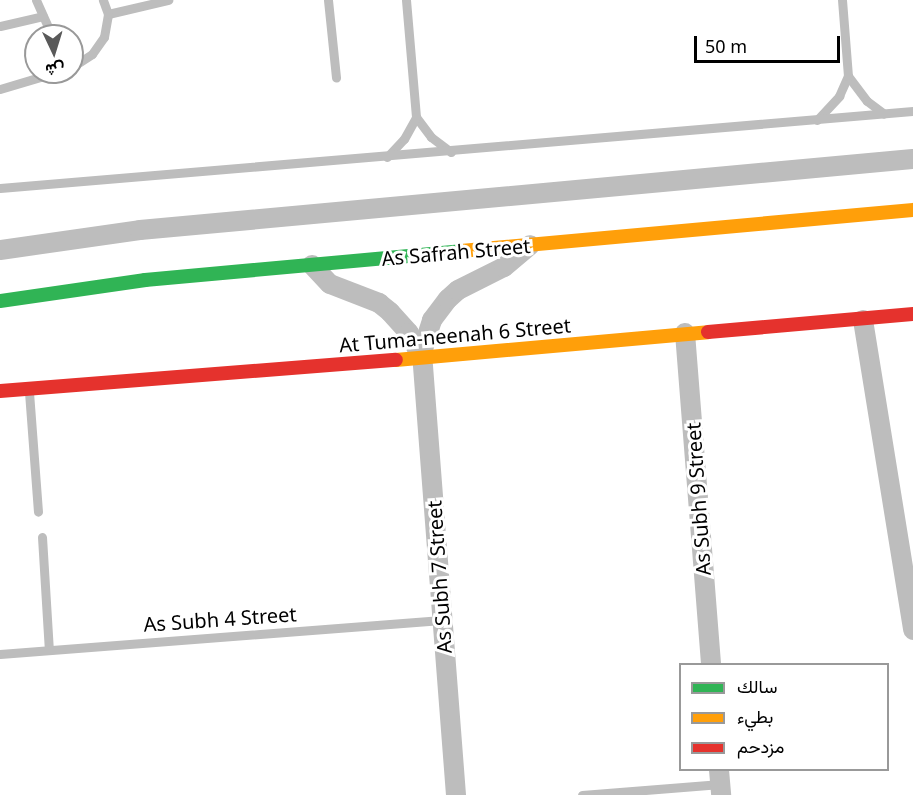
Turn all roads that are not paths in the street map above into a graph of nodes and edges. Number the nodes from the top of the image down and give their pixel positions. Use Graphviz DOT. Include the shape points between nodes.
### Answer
graph roads {
  1 [pos="36,0"];
  2 [pos="103,0"];
  3 [pos="168,0"];
  4 [pos="328,0"];
  5 [pos="406,0"];
  6 [pos="842,0"];
  7 [pos="108,14"];
  8 [pos="43,16"];
  9 [pos="47,24"];
  10 [pos="0,26"];
  11 [pos="84,61"];
  12 [pos="848,76"];
  13 [pos="336,78"];
  14 [pos="24,81"];
  15 [pos="0,88"];
  16 [pos="913,111"];
  17 [pos="885,114"];
  18 [pos="416,117"];
  19 [pos="817,120"];
  20 [pos="451,152"];
  21 [pos="387,157"];
  22 [pos="913,159"];
  23 [pos="0,188"];
  24 [pos="913,210"];
  25 [pos="530,245"];
  26 [pos="0,250"];
  27 [pos="312,265"];
  28 [pos="0,301"];
  29 [pos="913,314"];
  30 [pos="863,320"];
  31 [pos="686,333"];
  32 [pos="422,358"];
  33 [pos="29,389"];
  34 [pos="0,392"];
  35 [pos="38,512"];
  36 [pos="42,537"];
  37 [pos="442,620"];
  38 [pos="913,630"];
  39 [pos="49,650"];
  40 [pos="0,654"];
  41 [pos="711,663"];
  42 [pos="720,783"];
  43 [pos="456,795"];
  44 [pos="582,795"];
  1 -- 8 [label="lane"];
  2 -- 7 [label="lane"];
  3 -- 7 [label="lane"];
  4 -- 13 [label="lane"];
  5 -- 18 [label="lane"];
  6 -- 12 [label="lane"];
  7 -- 11 [label="lane" via="104,37"];
  8 -- 9 [label="lane"];
  8 -- 10 [label="lane"];
  12 -- 17 [label="lane" via="867,101"];
  12 -- 19 [label="lane" via="839,96"];
  14 -- 15 [label="lane"];
  16 -- 17 [label="lane"];
  17 -- 19 [label="lane"];
  18 -- 20 [label="lane" via="431,137"];
  18 -- 21 [label="lane" via="404,139"];
  19 -- 20 [label="lane"];
  20 -- 21 [label="lane"];
  21 -- 23 [label="lane"];
  22 -- 26 [label="street" via="152,229"];
  24 -- 25 [label="street, As Safrah Street"];
  25 -- 27 [label="street, As Safrah Street"];
  25 -- 32 [label="street, As Subh 7 Street" via="504,267 448,299 427,332"];
  27 -- 28 [label="street, As Safrah Street" via="145,280"];
  27 -- 32 [label="street, As Subh 7 Street" via="330,284 379,303 390,312 409,333"];
  29 -- 30 [label="street, At Tuma-neenah 6 Street"];
  30 -- 31 [label="street, At Tuma-neenah 6 Street"];
  30 -- 38 [label="street"];
  31 -- 32 [label="street, At Tuma-neenah 6 Street"];
  31 -- 41 [label="street, As Subh 9 Street"];
  32 -- 33 [label="street, At Tuma-neenah 6 Street"];
  32 -- 37 [label="street, As Subh 7 Street"];
  33 -- 34 [label="street, At Tuma-neenah 6 Street"];
  33 -- 35 [label="lane"];
  36 -- 39 [label="lane"];
  37 -- 39 [label="lane, As Subh 4 Street"];
  37 -- 43 [label="street, As Subh 7 Street"];
  39 -- 40 [label="lane, As Subh 4 Street"];
  42 -- 44 [label="lane"];
}
